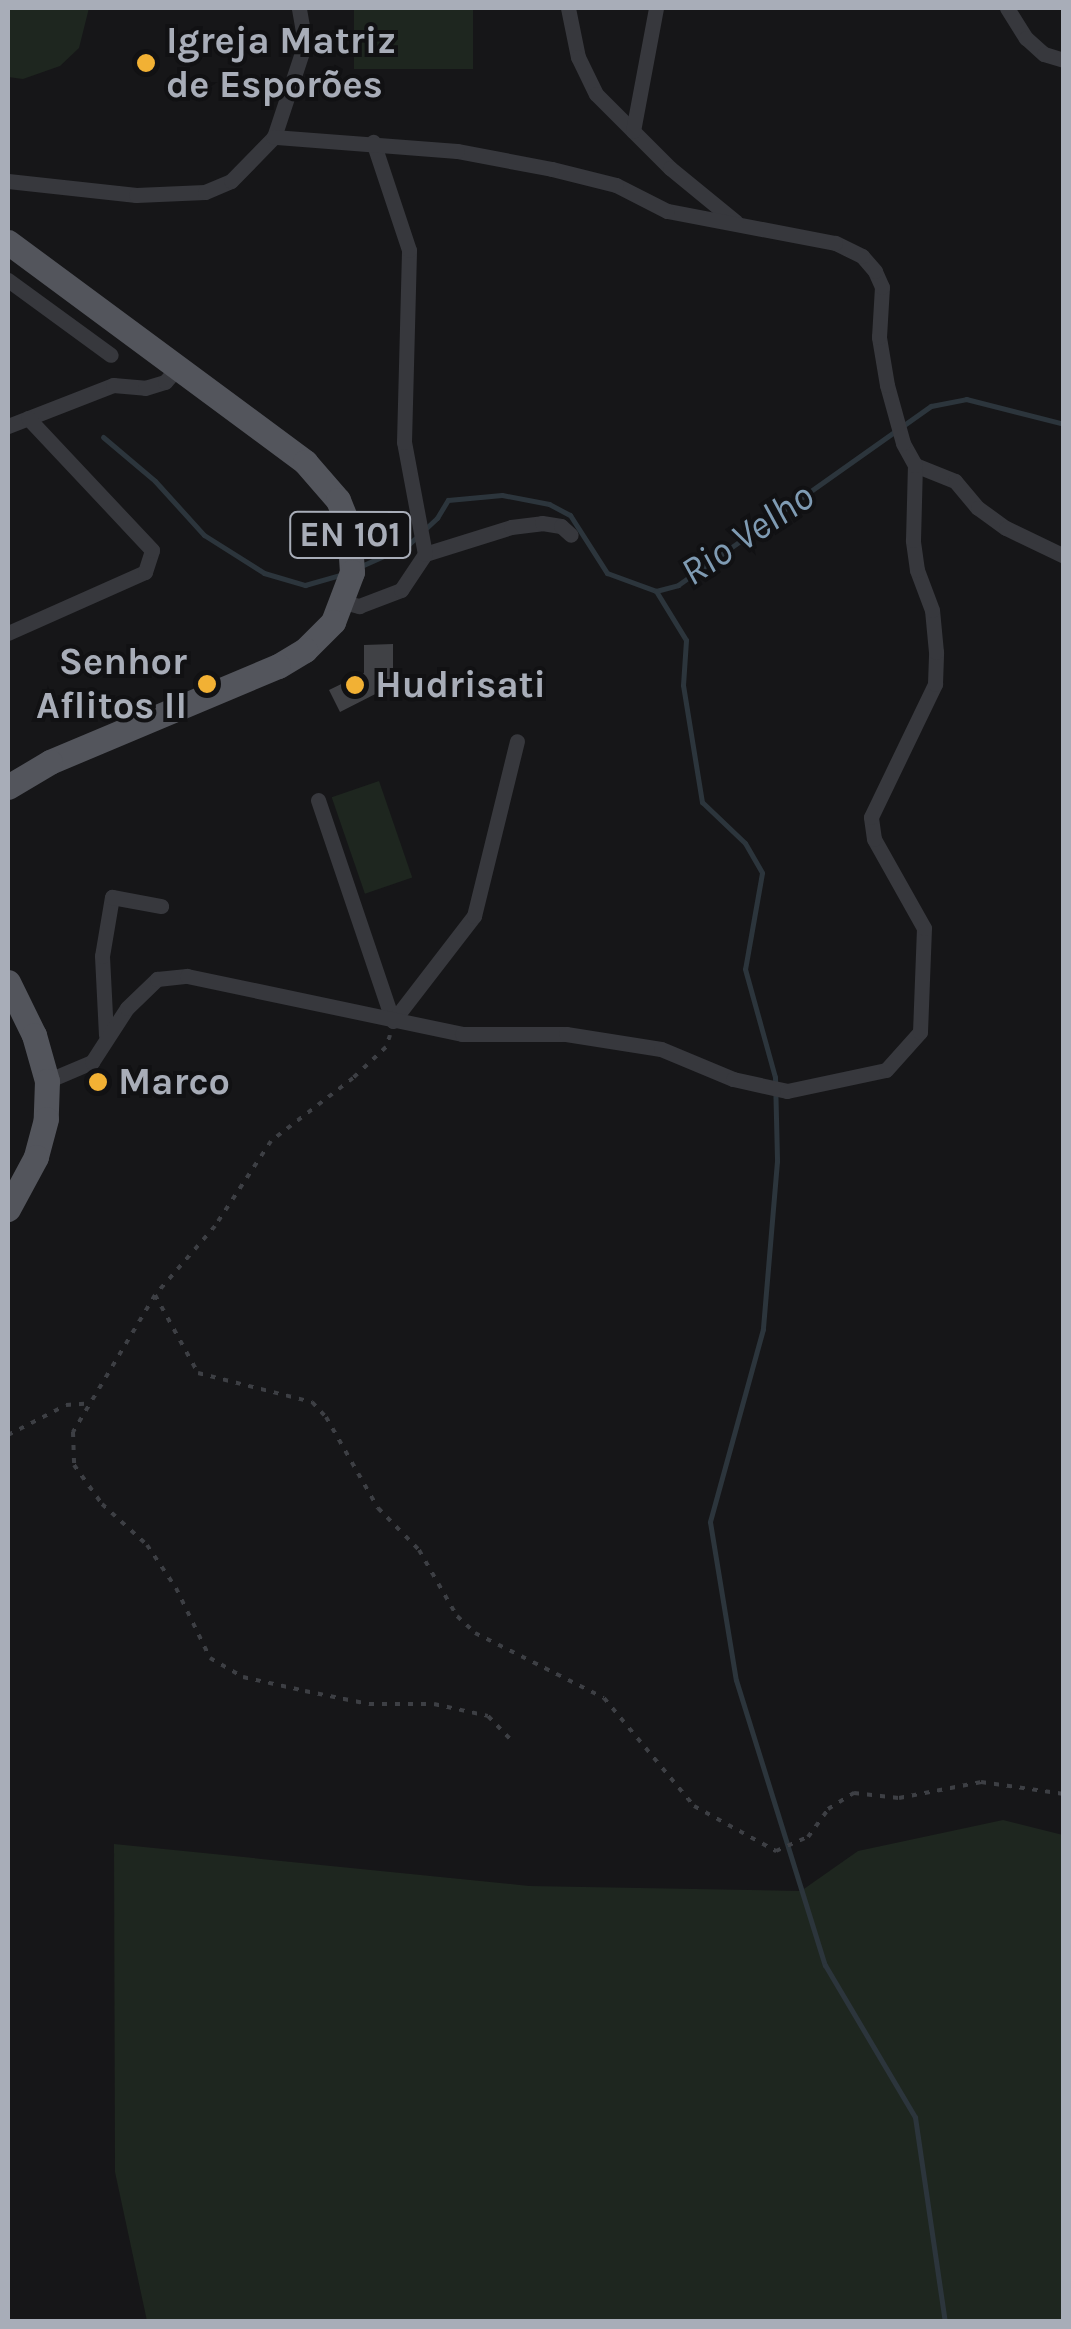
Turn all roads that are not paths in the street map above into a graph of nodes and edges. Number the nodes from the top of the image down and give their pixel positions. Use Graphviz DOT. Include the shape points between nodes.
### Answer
graph roads {
  1 [pos="299,8"];
  2 [pos="568,8"];
  3 [pos="656,8"];
  4 [pos="1007,8"];
  5 [pos="1064,60"];
  6 [pos="632,131"];
  7 [pos="274,137"];
  8 [pos="372,142"];
  9 [pos="8,182"];
  10 [pos="739,225"];
  11 [pos="8,242"];
  12 [pos="8,280"];
  13 [pos="130,332"];
  14 [pos="112,355"];
  15 [pos="178,368"];
  16 [pos="113,385"];
  17 [pos="28,418"];
  18 [pos="8,426"];
  19 [pos="915,465"];
  20 [pos="571,535"];
  21 [pos="425,554"];
  22 [pos="1064,556"];
  23 [pos="344,602"];
  24 [pos="8,632"];
  25 [pos="518,741"];
  26 [pos="8,787"];
  27 [pos="318,800"];
  28 [pos="161,906"];
  29 [pos="8,982"];
  30 [pos="393,1021"];
  31 [pos="106,1035"];
  32 [pos="47,1081"];
  33 [pos="8,1209"];
  1 -- 7 [label="street" via="305,43"];
  2 -- 6 [label="street" via="578,57 596,94"];
  3 -- 6 [label="street"];
  4 -- 5 [label="street" via="1026,38"];
  6 -- 10 [label="street"];
  7 -- 8 [label="street"];
  7 -- 9 [label="street" via="231,180 205,192 136,196"];
  8 -- 10 [label="street" via="552,169 616,185 667,211"];
  8 -- 21 [label="street" via="409,250 404,442"];
  10 -- 19 [label="street" via="835,243 875,271 882,287 879,337 887,384 902,443"];
  11 -- 13 [label="main road, EN 101"];
  12 -- 14 [label="street"];
  13 -- 14 [label="street"];
  13 -- 15 [label="main road, EN 101"];
  14 -- 16 [label="street"];
  15 -- 16 [label="street" via="166,382 145,388"];
  15 -- 23 [label="main road, EN 101" via="305,462 338,500 352,545"];
  16 -- 17 [label="street"];
  17 -- 18 [label="street"];
  17 -- 24 [label="street" via="152,550 145,572"];
  19 -- 22 [label="street" via="955,481 1006,528"];
  19 -- 30 [label="street" via="913,540 932,610 934,684 871,817 874,839 924,928 920,1032 906,1050 886,1070 787,1090 733,1079 661,1049 566,1034 462,1034"];
  20 -- 21 [label="street" via="542,523 511,527"];
  21 -- 23 [label="street" via="400,590 358,606"];
  23 -- 26 [label="main road, EN 101" via="320,638 278,666 50,762"];
  25 -- 30 [label="street" via="474,916"];
  27 -- 30 [label="street"];
  28 -- 31 [label="street" via="112,897 102,956"];
  29 -- 32 [label="main road"];
  30 -- 31 [label="street" via="187,976 157,979"];
  31 -- 32 [label="street" via="92,1062"];
  32 -- 33 [label="main road" via="36,1157"];
}
